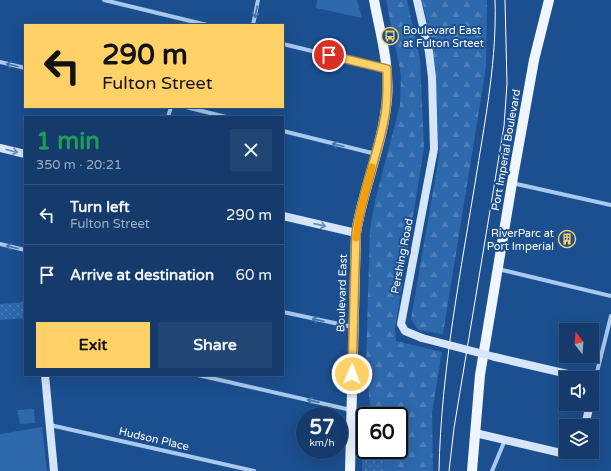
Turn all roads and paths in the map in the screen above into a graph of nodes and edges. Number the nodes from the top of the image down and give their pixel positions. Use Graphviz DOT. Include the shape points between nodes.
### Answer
graph roads {
  1 [pos="104,0"];
  2 [pos="258,0"];
  3 [pos="374,0"];
  4 [pos="417,0"];
  5 [pos="549,0"];
  6 [pos="192,23"];
  7 [pos="253,24"];
  8 [pos="284,44"];
  9 [pos="0,62"];
  10 [pos="24,68"];
  11 [pos="387,69"];
  12 [pos="190,108"];
  13 [pos="222,116"];
  14 [pos="284,131"];
  15 [pos="0,148"];
  16 [pos="24,154"];
  17 [pos="376,154"];
  18 [pos="512,183"];
  19 [pos="611,205"];
  20 [pos="284,216"];
  21 [pos="356,233"];
  22 [pos="0,244"];
  23 [pos="24,250"];
  24 [pos="498,268"];
  25 [pos="611,296"];
  26 [pos="284,312"];
  27 [pos="611,316"];
  28 [pos="354,327"];
  29 [pos="596,371"];
  30 [pos="559,372"];
  31 [pos="45,376"];
  32 [pos="202,376"];
  33 [pos="352,410"];
  34 [pos="50,426"];
  35 [pos="475,433"];
  36 [pos="505,440"];
  37 [pos="559,453"];
  38 [pos="54,471"];
  39 [pos="254,471"];
  40 [pos="350,471"];
  41 [pos="472,471"];
  42 [pos="492,471"];
  1 -- 6 [label="street"];
  2 -- 7 [label="street, one-way"];
  3 -- 11 [label="main road, Boulevard East"];
  4 -- 30 [label="street, Pershing Road, bridge" via="430,58 434,149 401,324 405,330 422,338"];
  5 -- 18 [label="main road, Port Imperial Boulevard" via="534,60"];
  8 -- 11 [label="street"];
  10 -- 9 [label="street, one-way"];
  11 -- 17 [label="main road, Boulevard East" via="387,98"];
  12 -- 13 [label="street"];
  17 -- 14 [label="street, one-way"];
  15 -- 16 [label="street, one-way"];
  17 -- 21 [label="main road, Boulevard East"];
  18 -- 19 [label="street"];
  18 -- 24 [label="main road, Port Imperial Boulevard"];
  20 -- 21 [label="street, one-way"];
  21 -- 28 [label="main road, Boulevard East"];
  23 -- 22 [label="street, one-way"];
  24 -- 25 [label="street"];
  24 -- 35 [label="main road, Port Imperial Boulevard" via="480,375"];
  28 -- 26 [label="street, one-way"];
  27 -- 29 [label="street"];
  28 -- 33 [label="main road, Boulevard East"];
  31 -- 34 [label="street"];
  33 -- 32 [label="street, one-way"];
  33 -- 40 [label="main road, Boulevard East"];
  34 -- 38 [label="street"];
  34 -- 39 [label="street, Hudson Place"];
  35 -- 36 [label="street"];
  35 -- 41 [label="main road, Port Imperial Boulevard"];
  36 -- 37 [label="street"];
  36 -- 42 [label="street"];
}
